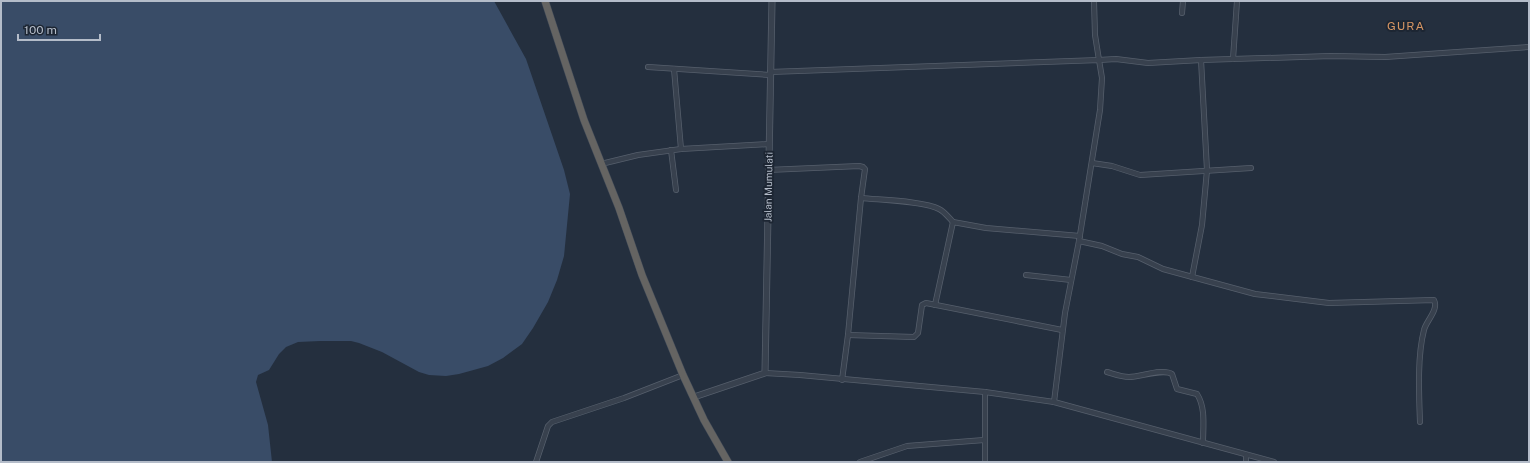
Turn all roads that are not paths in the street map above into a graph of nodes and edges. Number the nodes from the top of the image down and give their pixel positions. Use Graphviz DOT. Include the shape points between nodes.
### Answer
graph roads {
  1 [pos="545,1"];
  2 [pos="772,1"];
  3 [pos="1094,1"];
  4 [pos="1183,1"];
  5 [pos="1237,1"];
  6 [pos="1182,13"];
  7 [pos="1529,47"];
  8 [pos="1099,60"];
  9 [pos="1201,60"];
  10 [pos="1233,60"];
  11 [pos="648,67"];
  12 [pos="674,69"];
  13 [pos="770,74"];
  14 [pos="768,144"];
  15 [pos="681,149"];
  16 [pos="671,150"];
  17 [pos="1092,163"];
  18 [pos="601,164"];
  19 [pos="1251,168"];
  20 [pos="768,170"];
  21 [pos="1207,170"];
  22 [pos="676,190"];
  23 [pos="861,198"];
  24 [pos="953,222"];
  25 [pos="1080,236"];
  26 [pos="1079,241"];
  27 [pos="1026,275"];
  28 [pos="1192,277"];
  29 [pos="1071,280"];
  30 [pos="935,304"];
  31 [pos="1062,330"];
  32 [pos="848,335"];
  33 [pos="1107,372"];
  34 [pos="765,373"];
  35 [pos="684,375"];
  36 [pos="842,380"];
  37 [pos="985,392"];
  38 [pos="694,397"];
  39 [pos="1054,402"];
  40 [pos="1420,422"];
  41 [pos="984,440"];
  42 [pos="1203,443"];
  43 [pos="1246,455"];
  44 [pos="536,462"];
  45 [pos="728,462"];
  46 [pos="860,462"];
  47 [pos="985,462"];
  48 [pos="1246,462"];
  49 [pos="1274,462"];
  1 -- 18 [label="highway"];
  2 -- 13 [label="street, Jalan Mumulati"];
  3 -- 8 [label="street"];
  4 -- 6 [label="street"];
  5 -- 10 [label="street"];
  7 -- 10 [label="street" via="1385,57 1331,56"];
  8 -- 9 [label="street" via="1116,59 1148,63"];
  8 -- 13 [label="street"];
  8 -- 17 [label="street" via="1102,90"];
  9 -- 10 [label="street"];
  9 -- 21 [label="street"];
  11 -- 12 [label="street"];
  12 -- 13 [label="street"];
  12 -- 15 [label="street"];
  13 -- 14 [label="street, Jalan Mumulati"];
  14 -- 15 [label="street"];
  14 -- 20 [label="street, Jalan Mumulati"];
  15 -- 16 [label="street"];
  16 -- 18 [label="street"];
  16 -- 22 [label="street"];
  17 -- 21 [label="street" via="1140,175"];
  17 -- 25 [label="street"];
  18 -- 35 [label="highway" via="642,275"];
  19 -- 21 [label="street"];
  20 -- 23 [label="street" via="864,166"];
  20 -- 34 [label="street, Jalan Mumulati"];
  21 -- 28 [label="street" via="1202,225"];
  23 -- 24 [label="street" via="932,206 940,209"];
  23 -- 32 [label="street"];
  24 -- 25 [label="street" via="986,228"];
  24 -- 30 [label="street"];
  25 -- 26 [label="street"];
  26 -- 28 [label="street" via="1138,257 1155,266"];
  26 -- 29 [label="street"];
  27 -- 29 [label="street"];
  28 -- 40 [label="street" via="1255,294 1329,303 1434,300 1436,307 1423,331 1419,375"];
  29 -- 31 [label="street"];
  30 -- 31 [label="street"];
  30 -- 32 [label="street" via="922,305 918,333 914,337"];
  31 -- 39 [label="street"];
  32 -- 36 [label="street"];
  33 -- 42 [label="street" via="1128,377 1163,372 1172,374 1177,389 1197,394 1201,399"];
  34 -- 36 [label="street"];
  34 -- 38 [label="street"];
  35 -- 38 [label="highway"];
  35 -- 44 [label="street" via="552,422 546,431"];
  36 -- 37 [label="street"];
  37 -- 39 [label="street"];
  37 -- 41 [label="street"];
  38 -- 45 [label="highway"];
  39 -- 42 [label="street"];
  41 -- 46 [label="street" via="907,446"];
  41 -- 47 [label="street"];
  42 -- 43 [label="street"];
  43 -- 48 [label="street"];
  43 -- 49 [label="street"];
}
